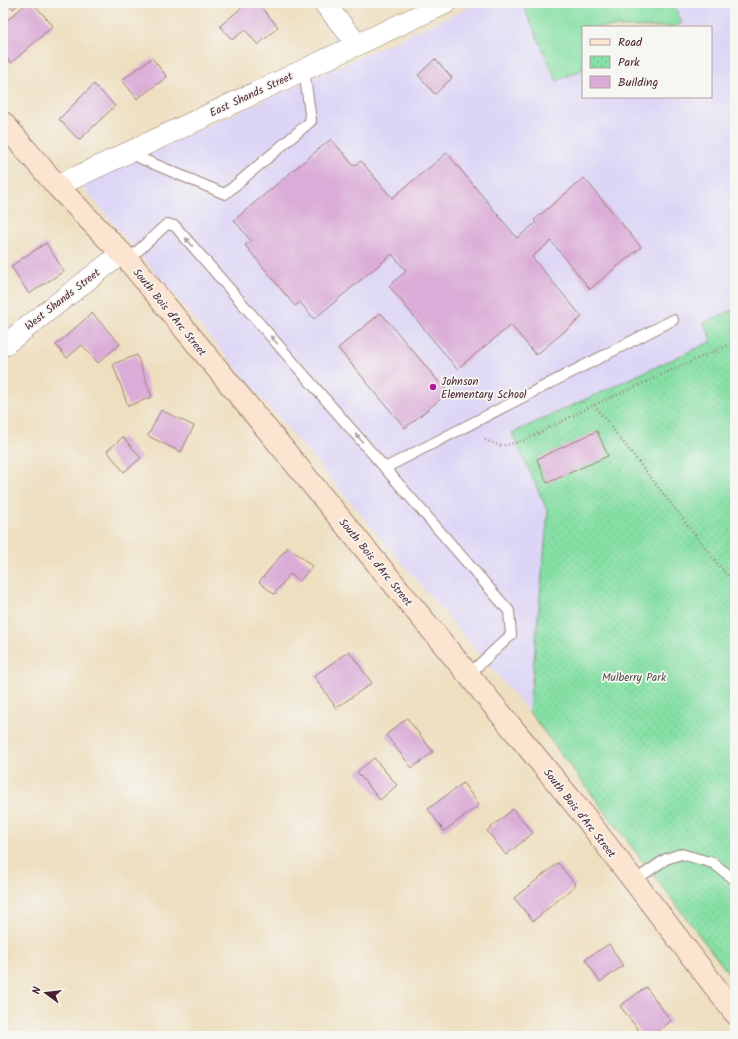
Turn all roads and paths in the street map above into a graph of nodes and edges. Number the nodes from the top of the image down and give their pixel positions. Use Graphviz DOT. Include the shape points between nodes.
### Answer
graph roads {
  1 [pos="324,3"];
  2 [pos="446,3"];
  3 [pos="358,45"];
  4 [pos="304,69"];
  5 [pos="3,122"];
  6 [pos="126,152"];
  7 [pos="57,186"];
  8 [pos="125,256"];
  9 [pos="672,320"];
  10 [pos="735,342"];
  11 [pos="3,346"];
  12 [pos="594,405"];
  13 [pos="485,440"];
  14 [pos="384,468"];
  15 [pos="735,582"];
  16 [pos="468,675"];
  17 [pos="735,880"];
  18 [pos="634,881"];
  19 [pos="735,1013"];
  1 -- 3 [label="street"];
  2 -- 3 [label="street, East Shands Street"];
  3 -- 4 [label="street, East Shands Street"];
  4 -- 6 [label="street, East Shands Street"];
  4 -- 6 [label="lane" via="311,121 225,194"];
  5 -- 7 [label="main road, South Bois d'Arc Street"];
  6 -- 7 [label="street, East Shands Street"];
  7 -- 8 [label="main road, South Bois d'Arc Street"];
  8 -- 11 [label="street, West Shands Street"];
  14 -- 8 [label="lane, one-way" via="175,226 167,224"];
  8 -- 16 [label="main road, South Bois d'Arc Street"];
  9 -- 14 [label="lane"];
  10 -- 12 [label="path"];
  12 -- 13 [label="path" via="523,441 501,446"];
  12 -- 15 [label="path" via="725,573"];
  14 -- 16 [label="lane" via="509,611 511,635"];
  16 -- 18 [label="main road, South Bois d'Arc Street" via="582,813"];
  17 -- 18 [label="lane" via="713,863 681,854 666,859"];
  18 -- 19 [label="main road, South Bois d'Arc Street"];
}
